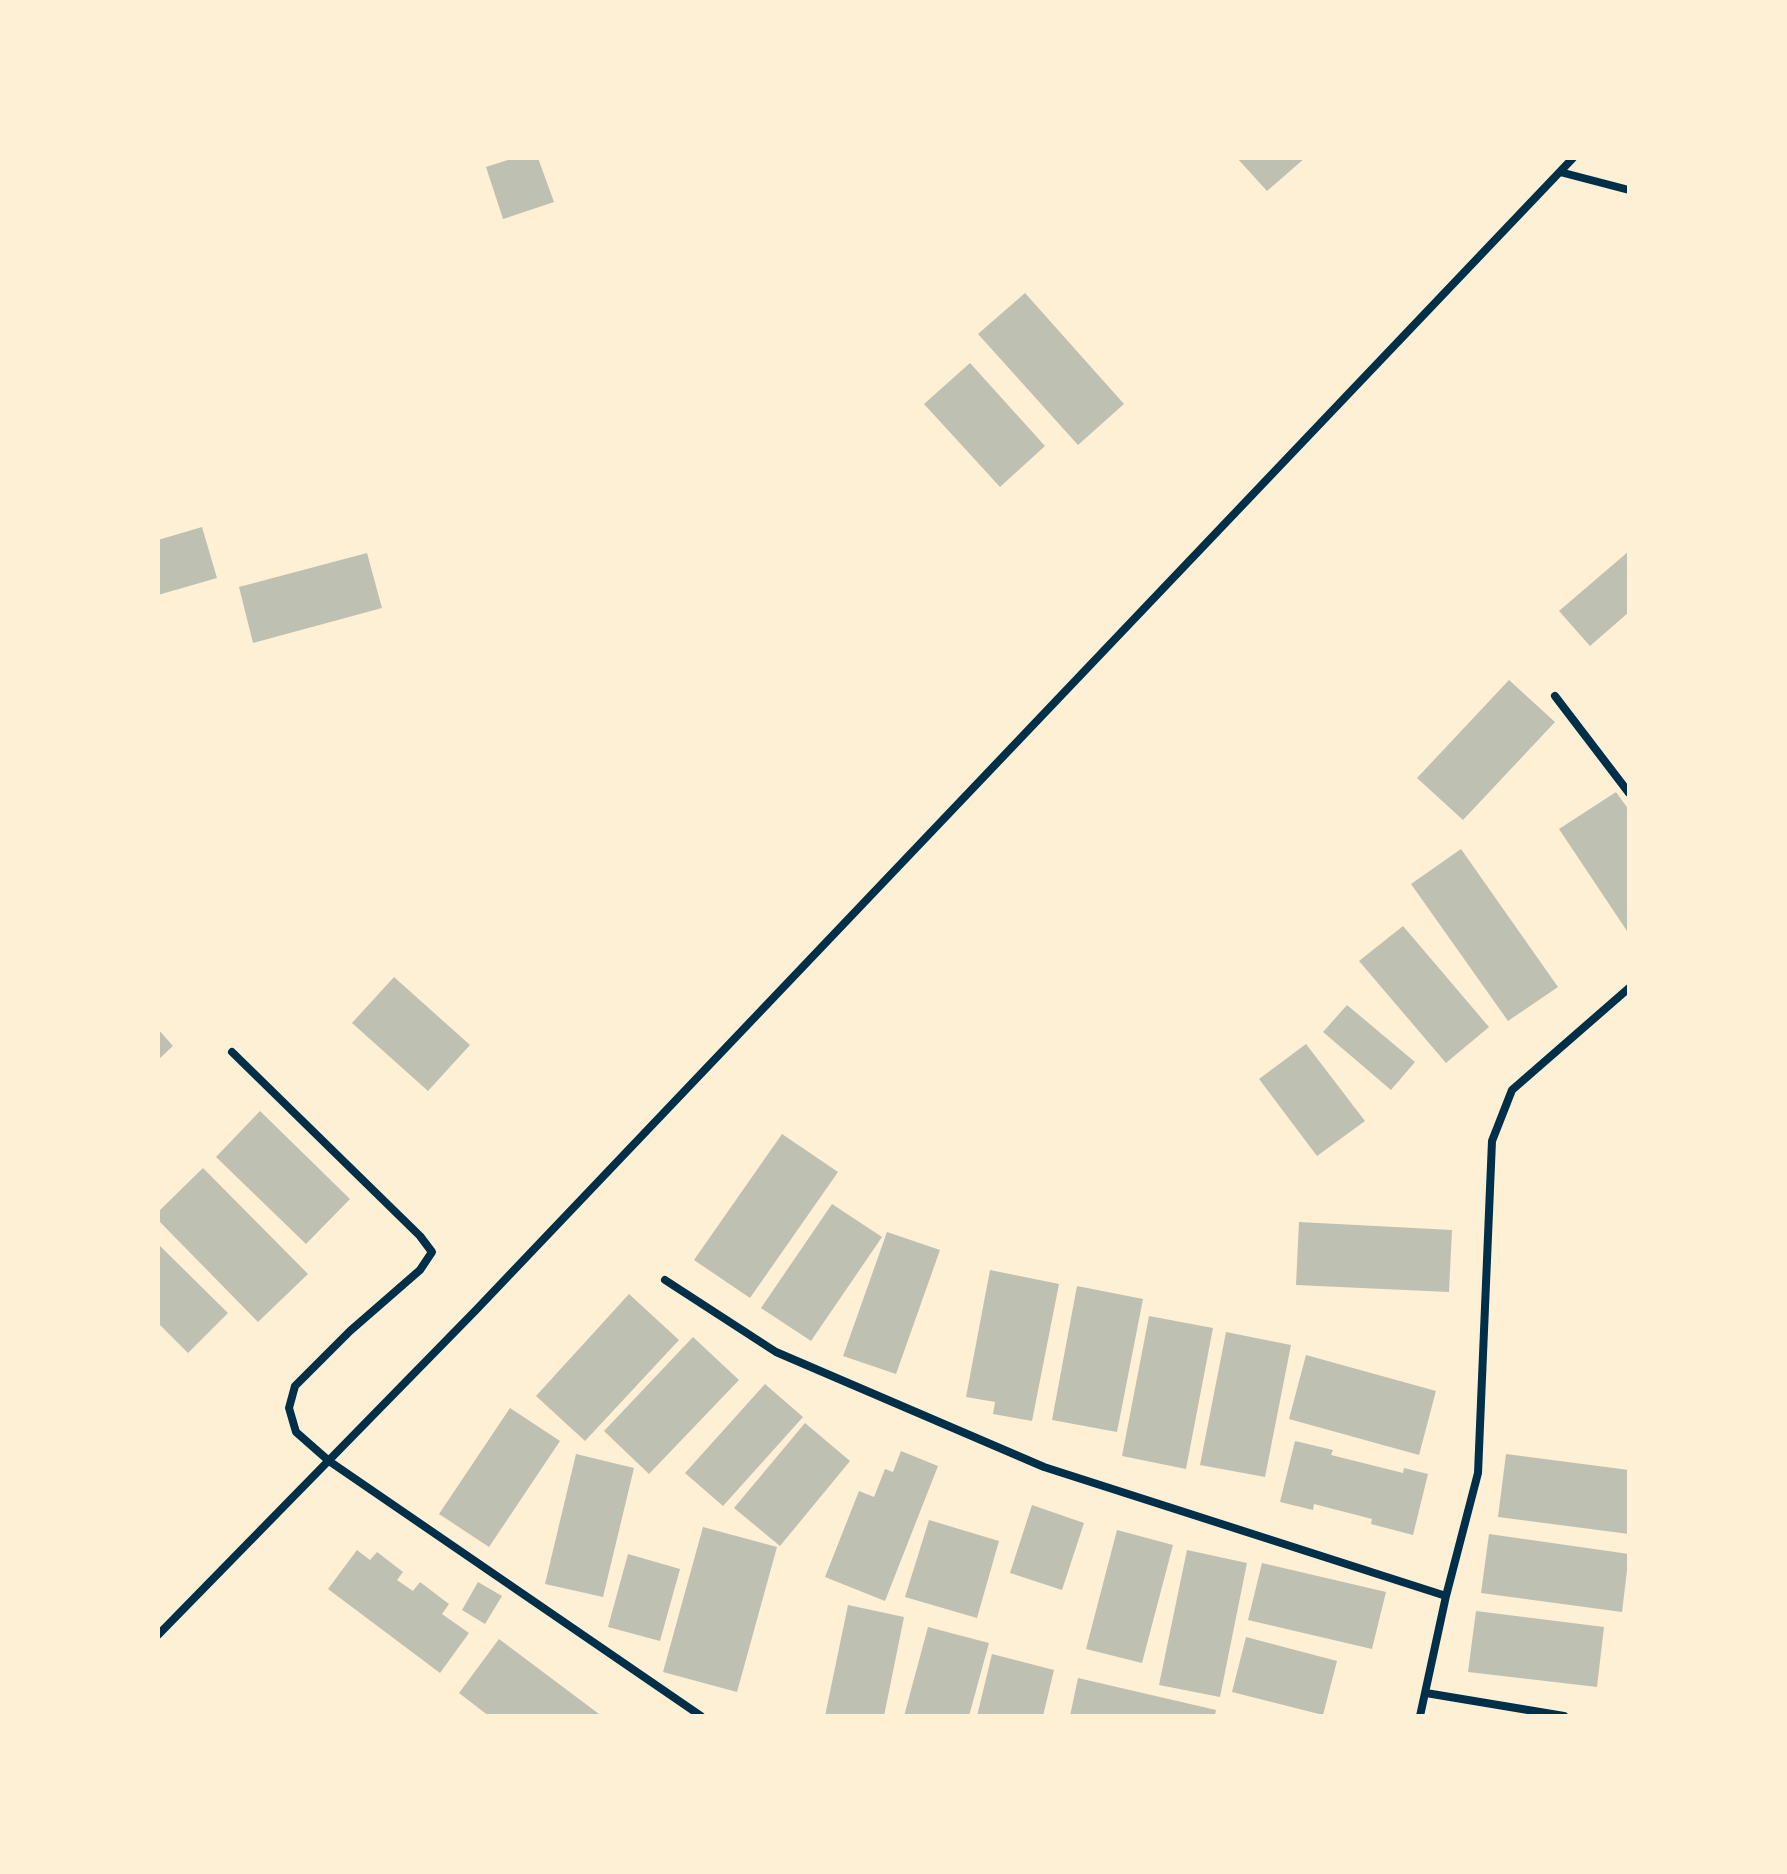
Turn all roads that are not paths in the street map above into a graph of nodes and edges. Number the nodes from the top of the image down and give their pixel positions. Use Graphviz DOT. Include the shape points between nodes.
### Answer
graph roads {
  1 [pos="1573,158"];
  2 [pos="1560,172"];
  3 [pos="1629,190"];
  4 [pos="1555,696"];
  5 [pos="1629,793"];
  6 [pos="1629,988"];
  7 [pos="232,1052"];
  8 [pos="665,1280"];
  9 [pos="329,1461"];
  10 [pos="1446,1596"];
  11 [pos="158,1635"];
  12 [pos="1426,1693"];
  13 [pos="701,1716"];
  14 [pos="1420,1716"];
  15 [pos="1564,1716"];
  1 -- 2 [label="street"];
  2 -- 3 [label="street"];
  2 -- 9 [label="street"];
  4 -- 5 [label="street"];
  6 -- 10 [label="street" via="1512,1090 1492,1141 1478,1473"];
  7 -- 9 [label="street" via="432,1252 420,1270 295,1386 289,1408 296,1432"];
  8 -- 10 [label="street" via="776,1352 1044,1467"];
  9 -- 11 [label="street"];
  9 -- 13 [label="street"];
  10 -- 12 [label="street"];
  12 -- 14 [label="street"];
  12 -- 15 [label="street"];
}
